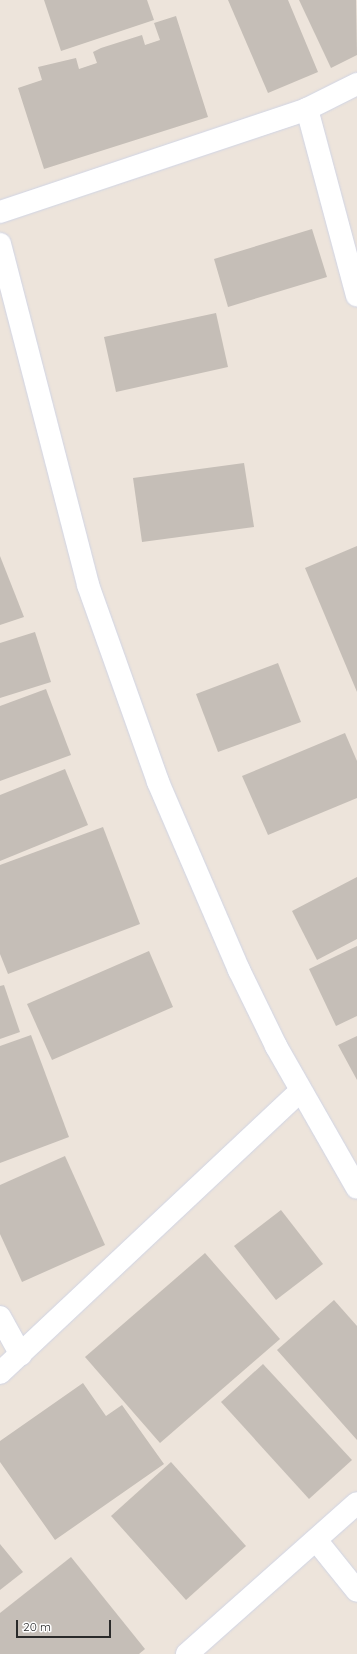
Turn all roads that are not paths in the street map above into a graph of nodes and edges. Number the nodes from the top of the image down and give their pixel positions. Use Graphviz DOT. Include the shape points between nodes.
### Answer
graph roads {
  1 [pos="357,84"];
  2 [pos="307,109"];
  3 [pos="0,212"];
  4 [pos="0,244"];
  5 [pos="357,295"];
  6 [pos="300,1091"];
  7 [pos="357,1188"];
  8 [pos="0,1316"];
  9 [pos="21,1355"];
  10 [pos="0,1373"];
  11 [pos="357,1503"];
  12 [pos="316,1540"];
  13 [pos="357,1591"];
  14 [pos="187,1654"];
  1 -- 2 [label="street"];
  2 -- 3 [label="street"];
  2 -- 5 [label="street"];
  4 -- 6 [label="street" via="88,585 158,782 239,970"];
  6 -- 7 [label="street"];
  6 -- 9 [label="street"];
  8 -- 9 [label="street"];
  9 -- 10 [label="street"];
  11 -- 12 [label="street"];
  12 -- 13 [label="street"];
  12 -- 14 [label="street"];
}
